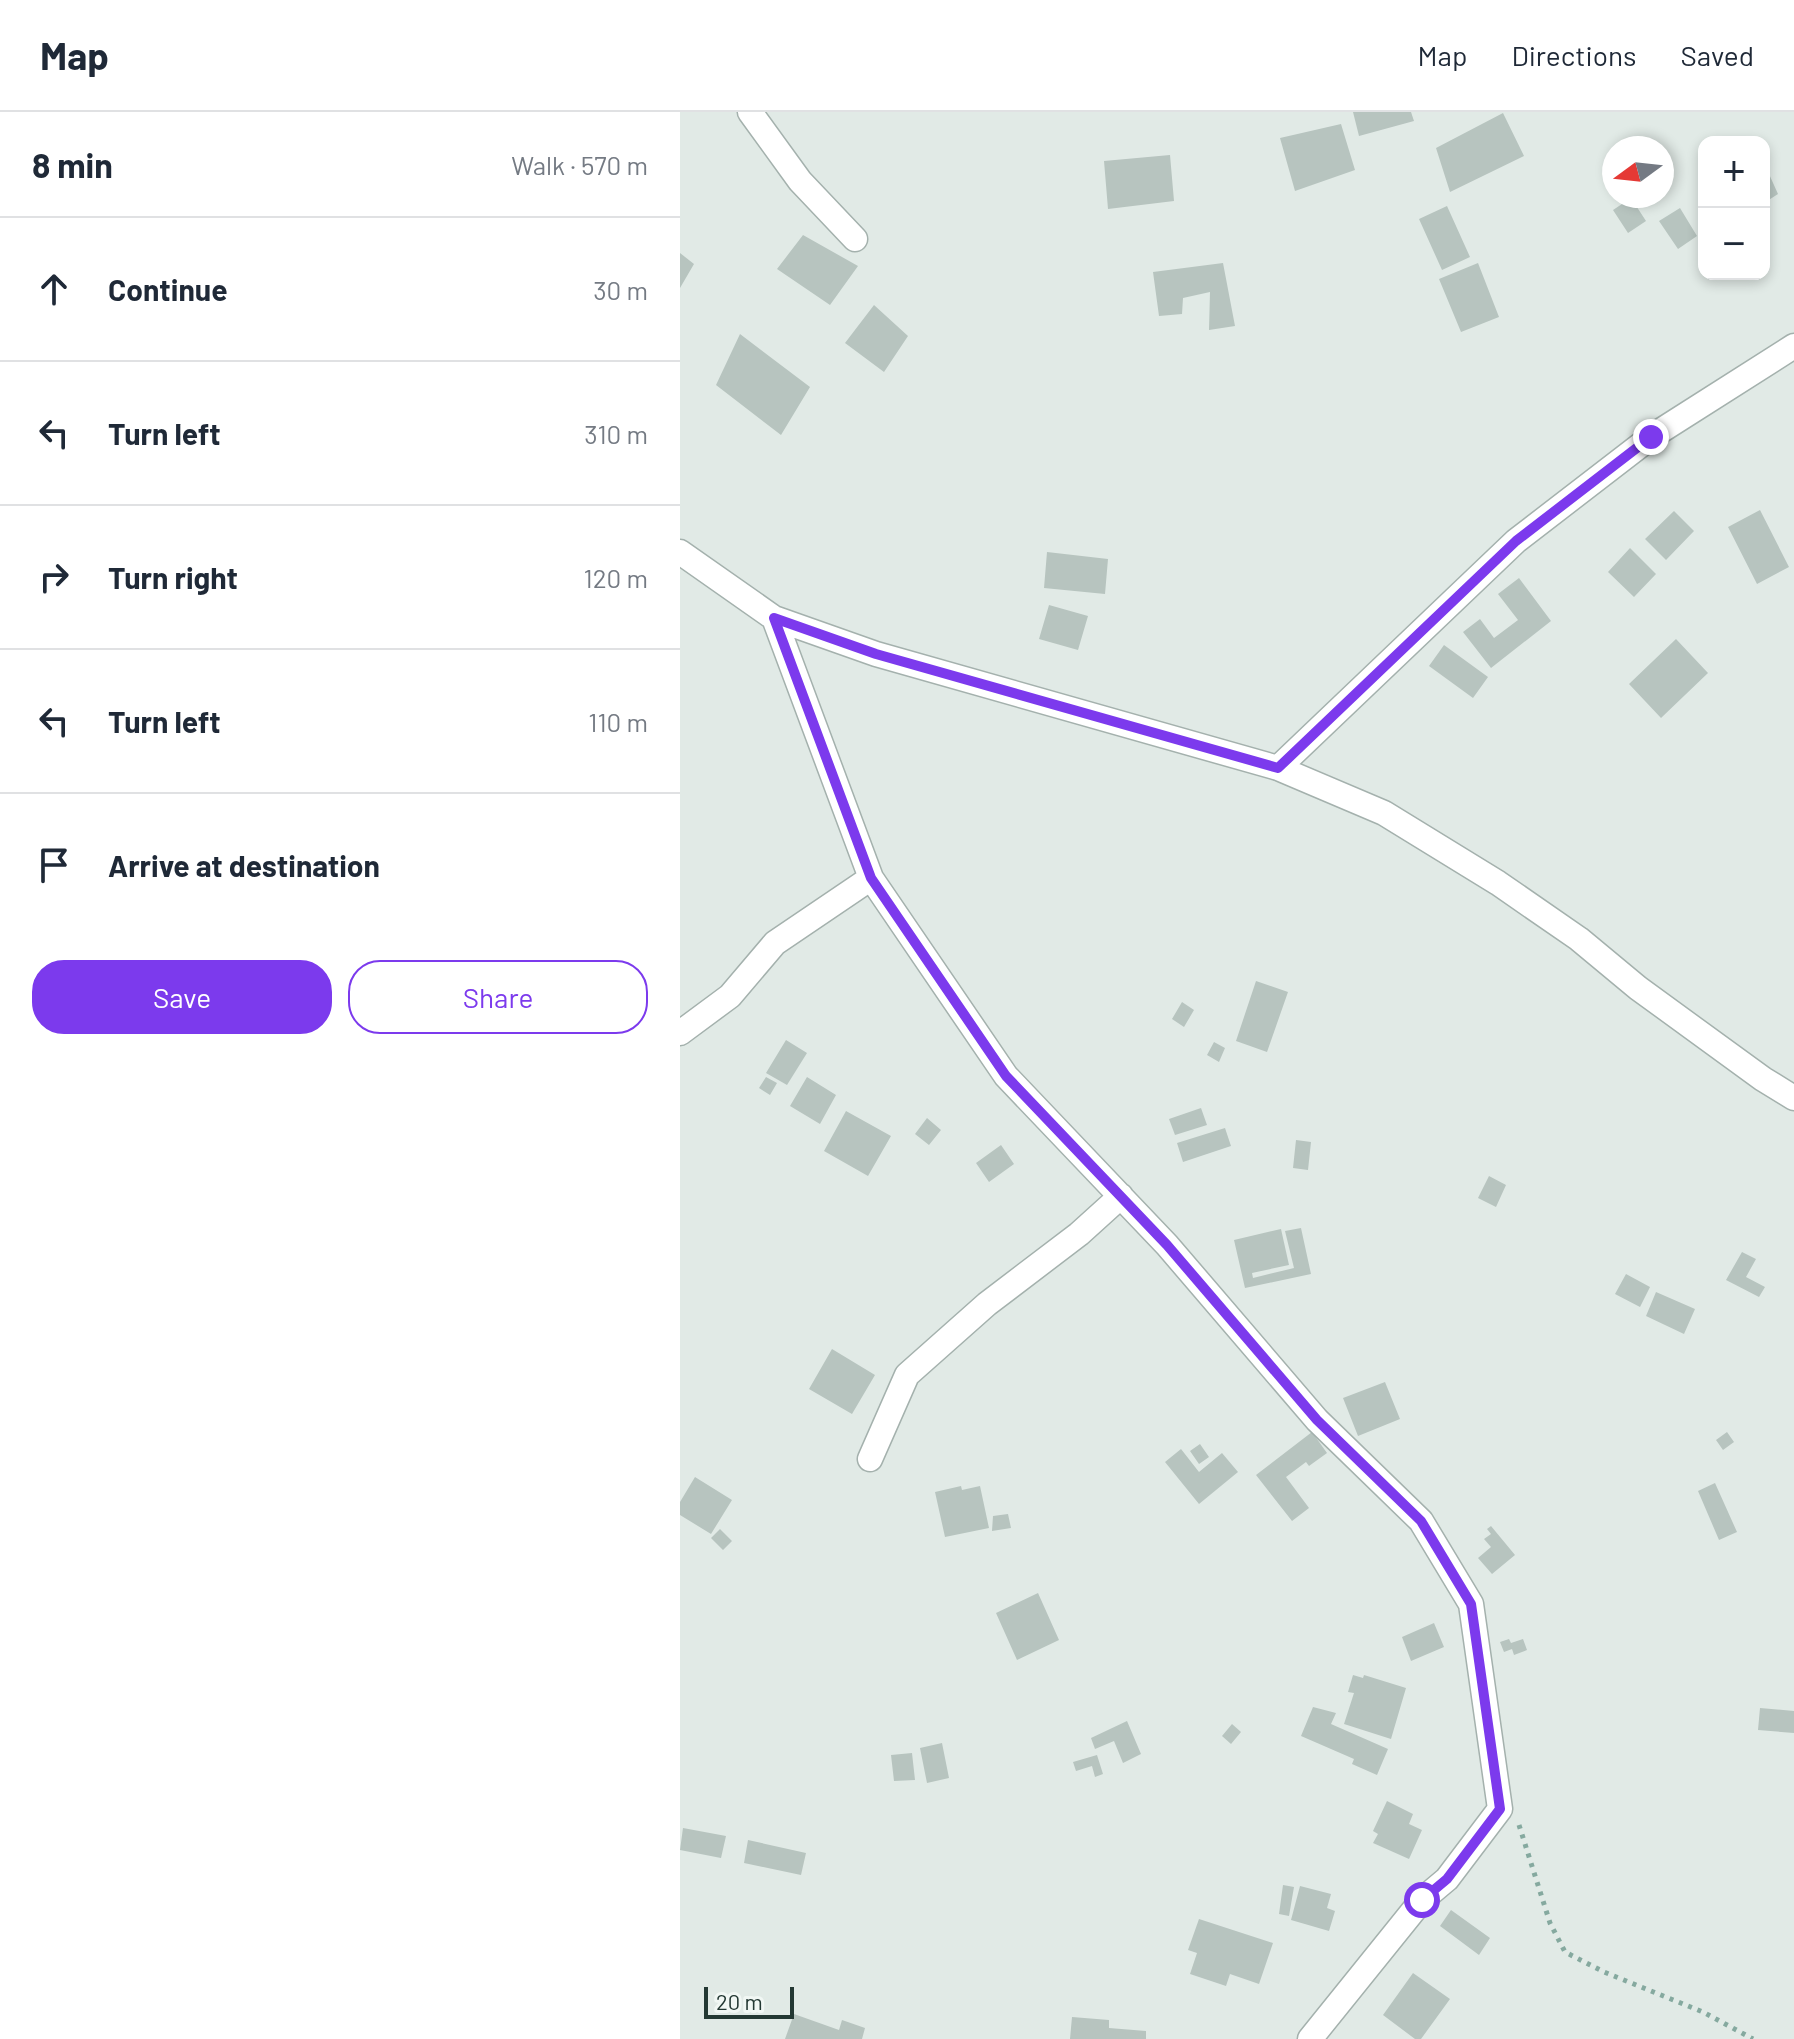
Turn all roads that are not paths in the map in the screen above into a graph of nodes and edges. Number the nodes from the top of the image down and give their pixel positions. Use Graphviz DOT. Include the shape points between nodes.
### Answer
graph roads {
  1 [pos="750,112"];
  2 [pos="855,239"];
  3 [pos="1794,346"];
  4 [pos="680,552"];
  5 [pos="774,618"];
  6 [pos="1278,768"];
  7 [pos="871,878"];
  8 [pos="680,1033"];
  9 [pos="1794,1098"];
  10 [pos="1121,1196"];
  11 [pos="870,1459"];
  12 [pos="1310,2039"];
  1 -- 2 [label="street" via="800,181"];
  3 -- 6 [label="street" via="1651,437 1516,541"];
  4 -- 5 [label="street"];
  5 -- 6 [label="street" via="876,654"];
  5 -- 7 [label="street"];
  6 -- 9 [label="street" via="1384,813 1498,883"];
  7 -- 8 [label="street" via="775,943 730,996"];
  7 -- 10 [label="street" via="1006,1076"];
  10 -- 11 [label="street" via="907,1375"];
  10 -- 12 [label="street" via="1317,1420 1421,1521 1471,1604 1500,1809"];
}
